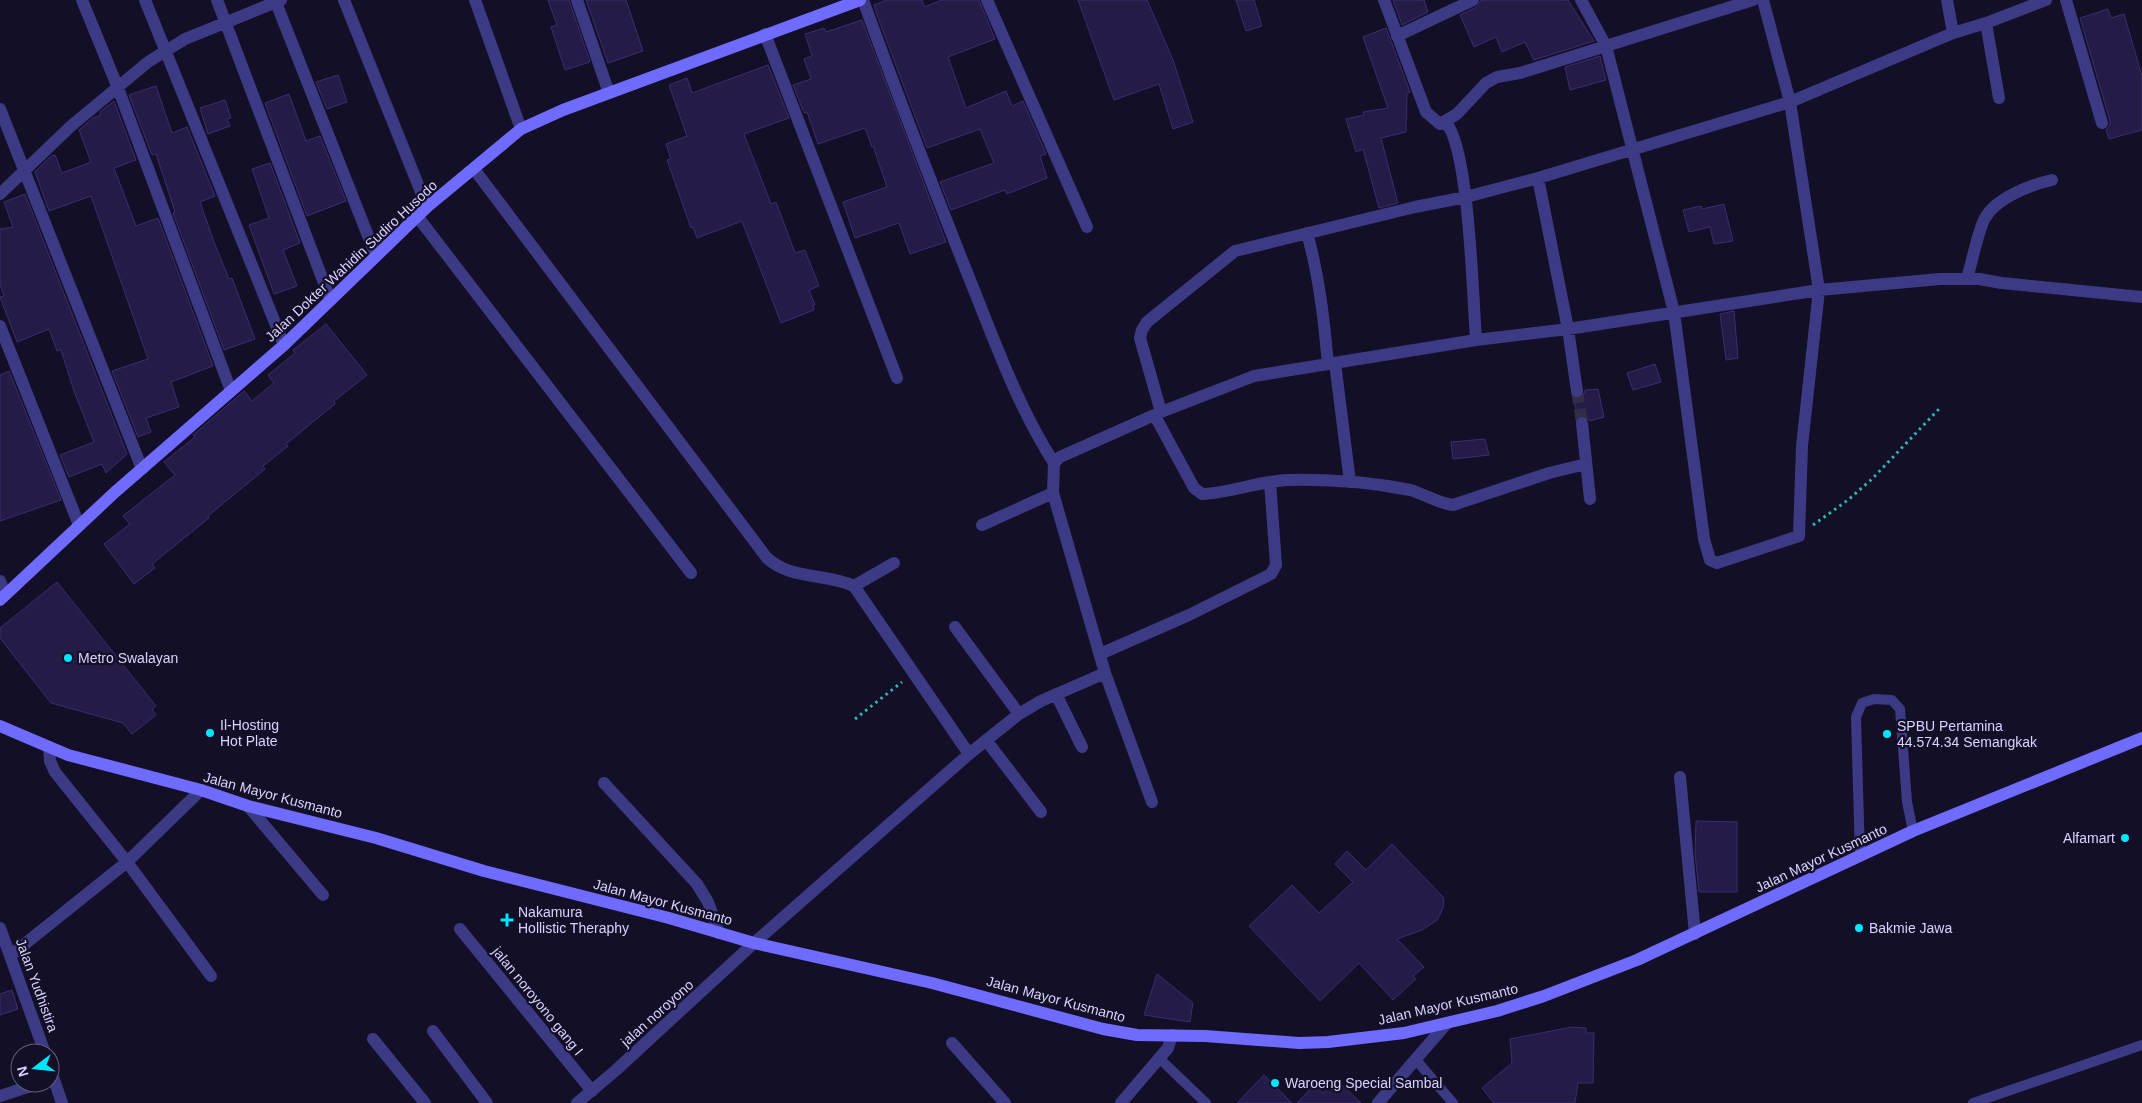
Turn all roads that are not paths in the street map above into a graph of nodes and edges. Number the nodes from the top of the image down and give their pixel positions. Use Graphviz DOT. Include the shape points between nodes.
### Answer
graph roads {
  1 [pos="82,0"];
  2 [pos="146,0"];
  3 [pos="217,0"];
  4 [pos="344,0"];
  5 [pos="475,0"];
  6 [pos="576,0"];
  7 [pos="861,0"];
  8 [pos="987,0"];
  9 [pos="1384,0"];
  10 [pos="1473,0"];
  11 [pos="1581,0"];
  12 [pos="1753,0"];
  13 [pos="1763,0"];
  14 [pos="1948,0"];
  15 [pos="2046,0"];
  16 [pos="2066,0"];
  17 [pos="277,1"];
  18 [pos="226,23"];
  19 [pos="1986,23"];
  20 [pos="1953,33"];
  21 [pos="764,34"];
  22 [pos="1397,36"];
  23 [pos="1606,46"];
  24 [pos="166,50"];
  25 [pos="118,88"];
  26 [pos="609,93"];
  27 [pos="1999,98"];
  28 [pos="1790,102"];
  29 [pos="0,109"];
  30 [pos="2102,123"];
  31 [pos="1440,124"];
  32 [pos="521,129"];
  33 [pos="1634,149"];
  34 [pos="474,169"];
  35 [pos="24,170"];
  36 [pos="1538,178"];
  37 [pos="2052,180"];
  38 [pos="0,194"];
  39 [pos="1466,198"];
  40 [pos="427,207"];
  41 [pos="417,216"];
  42 [pos="1087,226"];
  43 [pos="1307,233"];
  44 [pos="376,256"];
  45 [pos="1973,278"];
  46 [pos="1818,290"];
  47 [pos="2142,298"];
  48 [pos="330,299"];
  49 [pos="1674,312"];
  50 [pos="0,326"];
  51 [pos="1568,329"];
  52 [pos="1476,340"];
  53 [pos="284,345"];
  54 [pos="1332,364"];
  55 [pos="897,378"];
  56 [pos="231,391"];
  57 [pos="1577,391"];
  58 [pos="1158,414"];
  59 [pos="1582,423"];
  60 [pos="1054,463"];
  61 [pos="1586,464"];
  62 [pos="142,469"];
  63 [pos="1270,482"];
  64 [pos="1350,482"];
  65 [pos="1053,493"];
  66 [pos="1590,499"];
  67 [pos="79,525"];
  68 [pos="982,525"];
  69 [pos="894,563"];
  70 [pos="691,573"];
  71 [pos="0,581"];
  72 [pos="854,586"];
  73 [pos="3,597"];
  74 [pos="954,627"];
  75 [pos="1100,654"];
  76 [pos="1105,673"];
  77 [pos="1056,694"];
  78 [pos="1019,714"];
  79 [pos="0,726"];
  80 [pos="2142,738"];
  81 [pos="986,740"];
  82 [pos="49,747"];
  83 [pos="1082,748"];
  84 [pos="968,754"];
  85 [pos="1680,778"];
  86 [pos="604,783"];
  87 [pos="201,790"];
  88 [pos="1152,802"];
  89 [pos="248,806"];
  90 [pos="1041,812"];
  91 [pos="1913,831"];
  92 [pos="1860,856"];
  93 [pos="127,862"];
  94 [pos="323,894"];
  95 [pos="0,928"];
  96 [pos="460,929"];
  97 [pos="719,933"];
  98 [pos="1695,934"];
  99 [pos="754,943"];
  100 [pos="10,955"];
  101 [pos="211,976"];
  102 [pos="1447,1023"];
  103 [pos="433,1031"];
  104 [pos="1172,1035"];
  105 [pos="373,1039"];
  106 [pos="41,1043"];
  107 [pos="952,1043"];
  108 [pos="2142,1045"];
  109 [pos="1159,1058"];
  110 [pos="1416,1060"];
  111 [pos="592,1091"];
  112 [pos="425,1103"];
  113 [pos="487,1103"];
  114 [pos="577,1103"];
  115 [pos="1005,1103"];
  116 [pos="1121,1103"];
  117 [pos="1206,1103"];
  118 [pos="1378,1103"];
  119 [pos="1454,1103"];
  120 [pos="1973,1103"];
  1 -- 25 [label="street"];
  2 -- 24 [label="street"];
  3 -- 18 [label="street"];
  4 -- 40 [label="street"];
  5 -- 32 [label="street"];
  6 -- 26 [label="street"];
  7 -- 21 [label="main road, Jalan Dokter Wahidin Sudiro Husodo"];
  7 -- 60 [label="street" via="996,346 1037,436"];
  8 -- 42 [label="street"];
  9 -- 22 [label="street"];
  10 -- 22 [label="street"];
  11 -- 23 [label="street"];
  12 -- 23 [label="street"];
  13 -- 28 [label="street"];
  14 -- 20 [label="street"];
  15 -- 19 [label="street"];
  16 -- 30 [label="street"];
  17 -- 18 [label="street"];
  17 -- 44 [label="street"];
  18 -- 24 [label="street"];
  18 -- 48 [label="street"];
  19 -- 20 [label="street"];
  19 -- 27 [label="street"];
  20 -- 28 [label="street"];
  21 -- 26 [label="main road, Jalan Dokter Wahidin Sudiro Husodo"];
  21 -- 55 [label="street"];
  22 -- 31 [label="street" via="1426,112"];
  23 -- 31 [label="street" via="1497,77 1486,83 1457,114"];
  23 -- 33 [label="street"];
  24 -- 25 [label="street"];
  24 -- 53 [label="street"];
  25 -- 35 [label="street" via="70,126"];
  25 -- 56 [label="street"];
  26 -- 32 [label="main road, Jalan Dokter Wahidin Sudiro Husodo"];
  28 -- 33 [label="street"];
  28 -- 46 [label="street"];
  29 -- 35 [label="street"];
  31 -- 39 [label="street" via="1446,123 1452,131"];
  32 -- 34 [label="main road, Jalan Dokter Wahidin Sudiro Husodo"];
  33 -- 36 [label="street"];
  33 -- 49 [label="street"];
  34 -- 40 [label="main road, Jalan Dokter Wahidin Sudiro Husodo"];
  34 -- 72 [label="street" via="767,558 776,567 806,576 841,580"];
  35 -- 38 [label="street"];
  35 -- 62 [label="street"];
  36 -- 39 [label="street"];
  36 -- 51 [label="street"];
  37 -- 45 [label="street" via="2018,191 1989,213 1985,218"];
  39 -- 43 [label="street"];
  39 -- 52 [label="street"];
  40 -- 41 [label="main road, Jalan Dokter Wahidin Sudiro Husodo"];
  41 -- 44 [label="main road, Jalan Dokter Wahidin Sudiro Husodo"];
  41 -- 70 [label="street"];
  43 -- 54 [label="street" via="1316,266"];
  43 -- 58 [label="street" via="1235,251 1147,322 1140,338"];
  44 -- 48 [label="main road, Jalan Dokter Wahidin Sudiro Husodo"];
  45 -- 46 [label="street"];
  45 -- 47 [label="street"];
  46 -- 49 [label="street"];
  46 -- 49 [label="street" via="1802,446 1799,536 1717,563 1710,560 1704,539"];
  48 -- 53 [label="main road, Jalan Dokter Wahidin Sudiro Husodo"];
  49 -- 51 [label="street"];
  50 -- 67 [label="street"];
  51 -- 52 [label="street"];
  51 -- 57 [label="street"];
  52 -- 54 [label="street"];
  53 -- 56 [label="main road, Jalan Dokter Wahidin Sudiro Husodo"];
  54 -- 58 [label="street" via="1254,376"];
  54 -- 64 [label="street"];
  56 -- 62 [label="main road, Jalan Dokter Wahidin Sudiro Husodo"];
  58 -- 60 [label="street" via="1060,457"];
  58 -- 63 [label="street" via="1194,488 1202,494"];
  59 -- 61 [label="street"];
  60 -- 65 [label="street"];
  61 -- 64 [label="street" via="1452,505 1412,491"];
  61 -- 66 [label="street"];
  62 -- 67 [label="main road, Jalan Dokter Wahidin Sudiro Husodo"];
  63 -- 64 [label="street"];
  63 -- 75 [label="street" via="1276,565 1271,574"];
  65 -- 68 [label="street"];
  65 -- 75 [label="street"];
  67 -- 73 [label="main road, Jalan Dokter Wahidin Sudiro Husodo"];
  69 -- 72 [label="street"];
  71 -- 73 [label="street"];
  72 -- 84 [label="street"];
  74 -- 78 [label="street"];
  75 -- 76 [label="street"];
  76 -- 77 [label="street, jalan noroyono"];
  76 -- 88 [label="street"];
  77 -- 78 [label="street, jalan noroyono"];
  77 -- 83 [label="street"];
  78 -- 81 [label="street, jalan noroyono"];
  79 -- 82 [label="main road, Jalan Mayor Kusmanto"];
  80 -- 91 [label="main road, Jalan Mayor Kusmanto"];
  81 -- 84 [label="street, jalan noroyono"];
  81 -- 90 [label="street"];
  82 -- 87 [label="main road, Jalan Mayor Kusmanto" via="68,755"];
  82 -- 93 [label="street" via="55,772"];
  84 -- 99 [label="street, jalan noroyono"];
  85 -- 98 [label="street"];
  86 -- 97 [label="street" via="697,884 708,902"];
  87 -- 89 [label="main road, Jalan Mayor Kusmanto"];
  87 -- 93 [label="street"];
  89 -- 94 [label="street"];
  89 -- 97 [label="main road, Jalan Mayor Kusmanto"];
  91 -- 92 [label="main road, Jalan Mayor Kusmanto"];
  91 -- 92 [label="lane" via="1907,802 1900,709 1892,700 1874,699 1862,703 1856,717"];
  92 -- 98 [label="main road, Jalan Mayor Kusmanto"];
  93 -- 100 [label="street"];
  93 -- 101 [label="street"];
  95 -- 100 [label="street, Jalan Yudhistira"];
  96 -- 111 [label="street, jalan noroyono gang I"];
  97 -- 99 [label="main road, Jalan Mayor Kusmanto"];
  98 -- 102 [label="main road, Jalan Mayor Kusmanto" via="1544,996"];
  99 -- 104 [label="main road, Jalan Mayor Kusmanto" via="932,982 1102,1029 1137,1035"];
  99 -- 111 [label="street, jalan noroyono"];
  100 -- 106 [label="street, Jalan Yudhistira"];
  102 -- 104 [label="main road, Jalan Mayor Kusmanto" via="1404,1033 1328,1042 1272,1042"];
  102 -- 110 [label="street"];
  103 -- 113 [label="street"];
  104 -- 109 [label="street" via="1168,1048"];
  105 -- 112 [label="street"];
  107 -- 115 [label="street"];
  108 -- 120 [label="lane"];
  109 -- 116 [label="street"];
  109 -- 117 [label="lane"];
  110 -- 118 [label="street"];
  110 -- 119 [label="lane"];
  111 -- 114 [label="street, jalan noroyono"];
}
